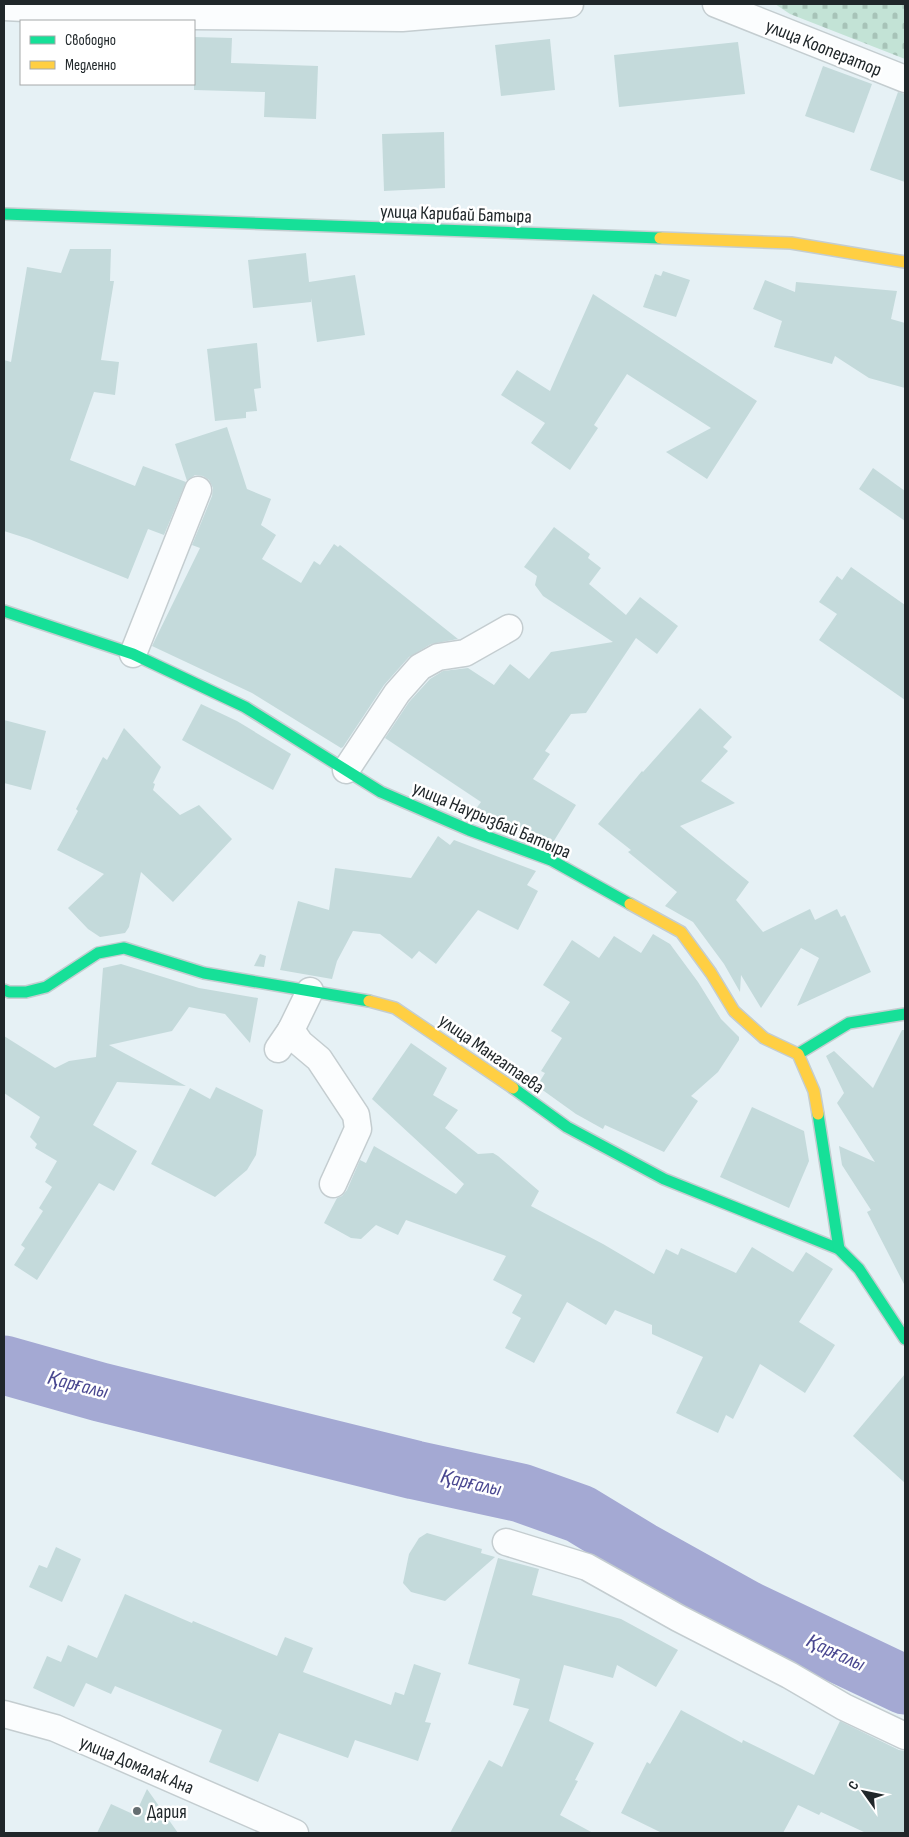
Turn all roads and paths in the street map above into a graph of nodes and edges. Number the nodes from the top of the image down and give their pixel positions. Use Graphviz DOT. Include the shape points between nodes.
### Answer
graph roads {
  1 [pos="570,4"];
  2 [pos="716,4"];
  3 [pos="4,8"];
  4 [pos="191,10"];
  5 [pos="905,79"];
  6 [pos="4,214"];
  7 [pos="905,262"];
  8 [pos="198,490"];
  9 [pos="4,611"];
  10 [pos="509,628"];
  11 [pos="133,654"];
  12 [pos="346,770"];
  13 [pos="4,990"];
  14 [pos="310,991"];
  15 [pos="905,1014"];
  16 [pos="798,1054"];
  17 [pos="333,1184"];
  18 [pos="839,1250"];
  19 [pos="905,1339"];
  20 [pos="506,1542"];
  21 [pos="4,1714"];
  22 [pos="905,1736"];
  23 [pos="295,1833"];
  1 -- 4 [label="street" via="402,18"];
  2 -- 5 [label="street, улица Кооператор"];
  3 -- 4 [label="street"];
  6 -- 7 [label="street, улица Карибай Батыра" via="791,243"];
  8 -- 11 [label="street"];
  9 -- 11 [label="street, улица Наурызбай Батыра"];
  10 -- 12 [label="street" via="465,653 438,656 420,667 397,693"];
  11 -- 12 [label="street, улица Наурызбай Батыра" via="245,707"];
  12 -- 16 [label="street, улица Наурызбай Батыра" via="381,792 468,830 551,860 681,932 711,972 734,1011 764,1038"];
  13 -- 14 [label="street, улица Мангатаева" via="26,992 46,987 98,953 124,948 204,973"];
  14 -- 17 [label="street" via="285,1039 300,1043 319,1059 356,1115 358,1129"];
  14 -- 18 [label="street, улица Мангатаева" via="395,1008 567,1127 664,1180"];
  15 -- 16 [label="street" via="849,1023"];
  16 -- 18 [label="street" via="814,1091"];
  18 -- 19 [label="street, улица Мангатаева" via="860,1269"];
  20 -- 22 [label="street" via="587,1567 844,1708"];
  21 -- 23 [label="street, улица Домалак Ана" via="55,1728"];
}
